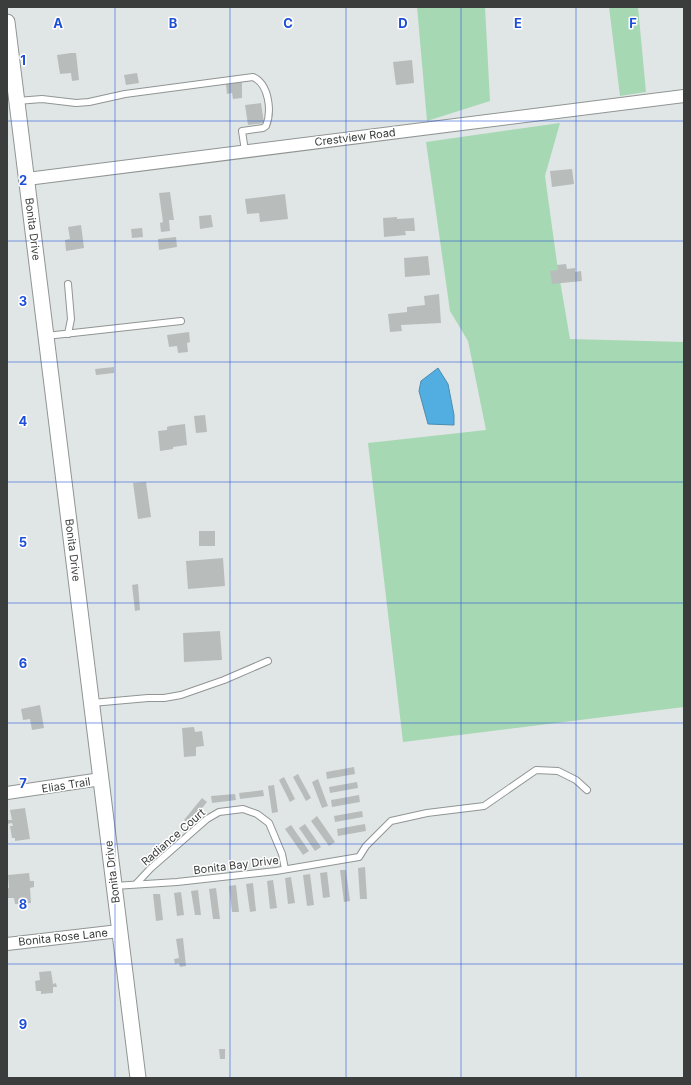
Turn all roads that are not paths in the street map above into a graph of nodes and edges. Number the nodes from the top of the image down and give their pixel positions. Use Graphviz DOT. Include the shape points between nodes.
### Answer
graph roads {
  1 [pos="7,22"];
  2 [pos="684,96"];
  3 [pos="17,101"];
  4 [pos="245,151"];
  5 [pos="27,179"];
  6 [pos="68,284"];
  7 [pos="181,321"];
  8 [pos="68,334"];
  9 [pos="46,336"];
  10 [pos="268,661"];
  11 [pos="92,703"];
  12 [pos="101,779"];
  13 [pos="587,790"];
  14 [pos="7,793"];
  15 [pos="285,869"];
  16 [pos="136,884"];
  17 [pos="114,886"];
  18 [pos="120,931"];
  19 [pos="7,944"];
  20 [pos="138,1078"];
  1 -- 3 [label="street, Bonita Drive"];
  2 -- 4 [label="street, Crestview Road"];
  3 -- 4 [label="lane" via="42,99 89,102 125,94 253,77 259,80 264,88 269,109 266,126 242,131"];
  3 -- 5 [label="street, Bonita Drive"];
  4 -- 5 [label="street, Crestview Road"];
  5 -- 9 [label="street, Bonita Drive"];
  6 -- 8 [label="lane" via="71,319"];
  7 -- 8 [label="lane"];
  8 -- 9 [label="lane"];
  9 -- 11 [label="street, Bonita Drive"];
  10 -- 11 [label="lane" via="181,695"];
  11 -- 12 [label="street, Bonita Drive"];
  12 -- 14 [label="street, Elias Trail"];
  12 -- 17 [label="street, Bonita Drive"];
  13 -- 15 [label="lane, Bonita Bay Drive" via="576,780 558,771 536,770 484,806 391,820 359,857"];
  15 -- 16 [label="lane, Bonita Bay Drive" via="177,882"];
  15 -- 16 [label="lane, Radiance Court" via="282,854 269,823 257,814 243,809 219,812 207,819"];
  16 -- 17 [label="lane, Bonita Bay Drive"];
  17 -- 18 [label="street, Bonita Drive"];
  18 -- 19 [label="street, Bonita Rose Lane"];
  18 -- 20 [label="street, Bonita Drive"];
}
